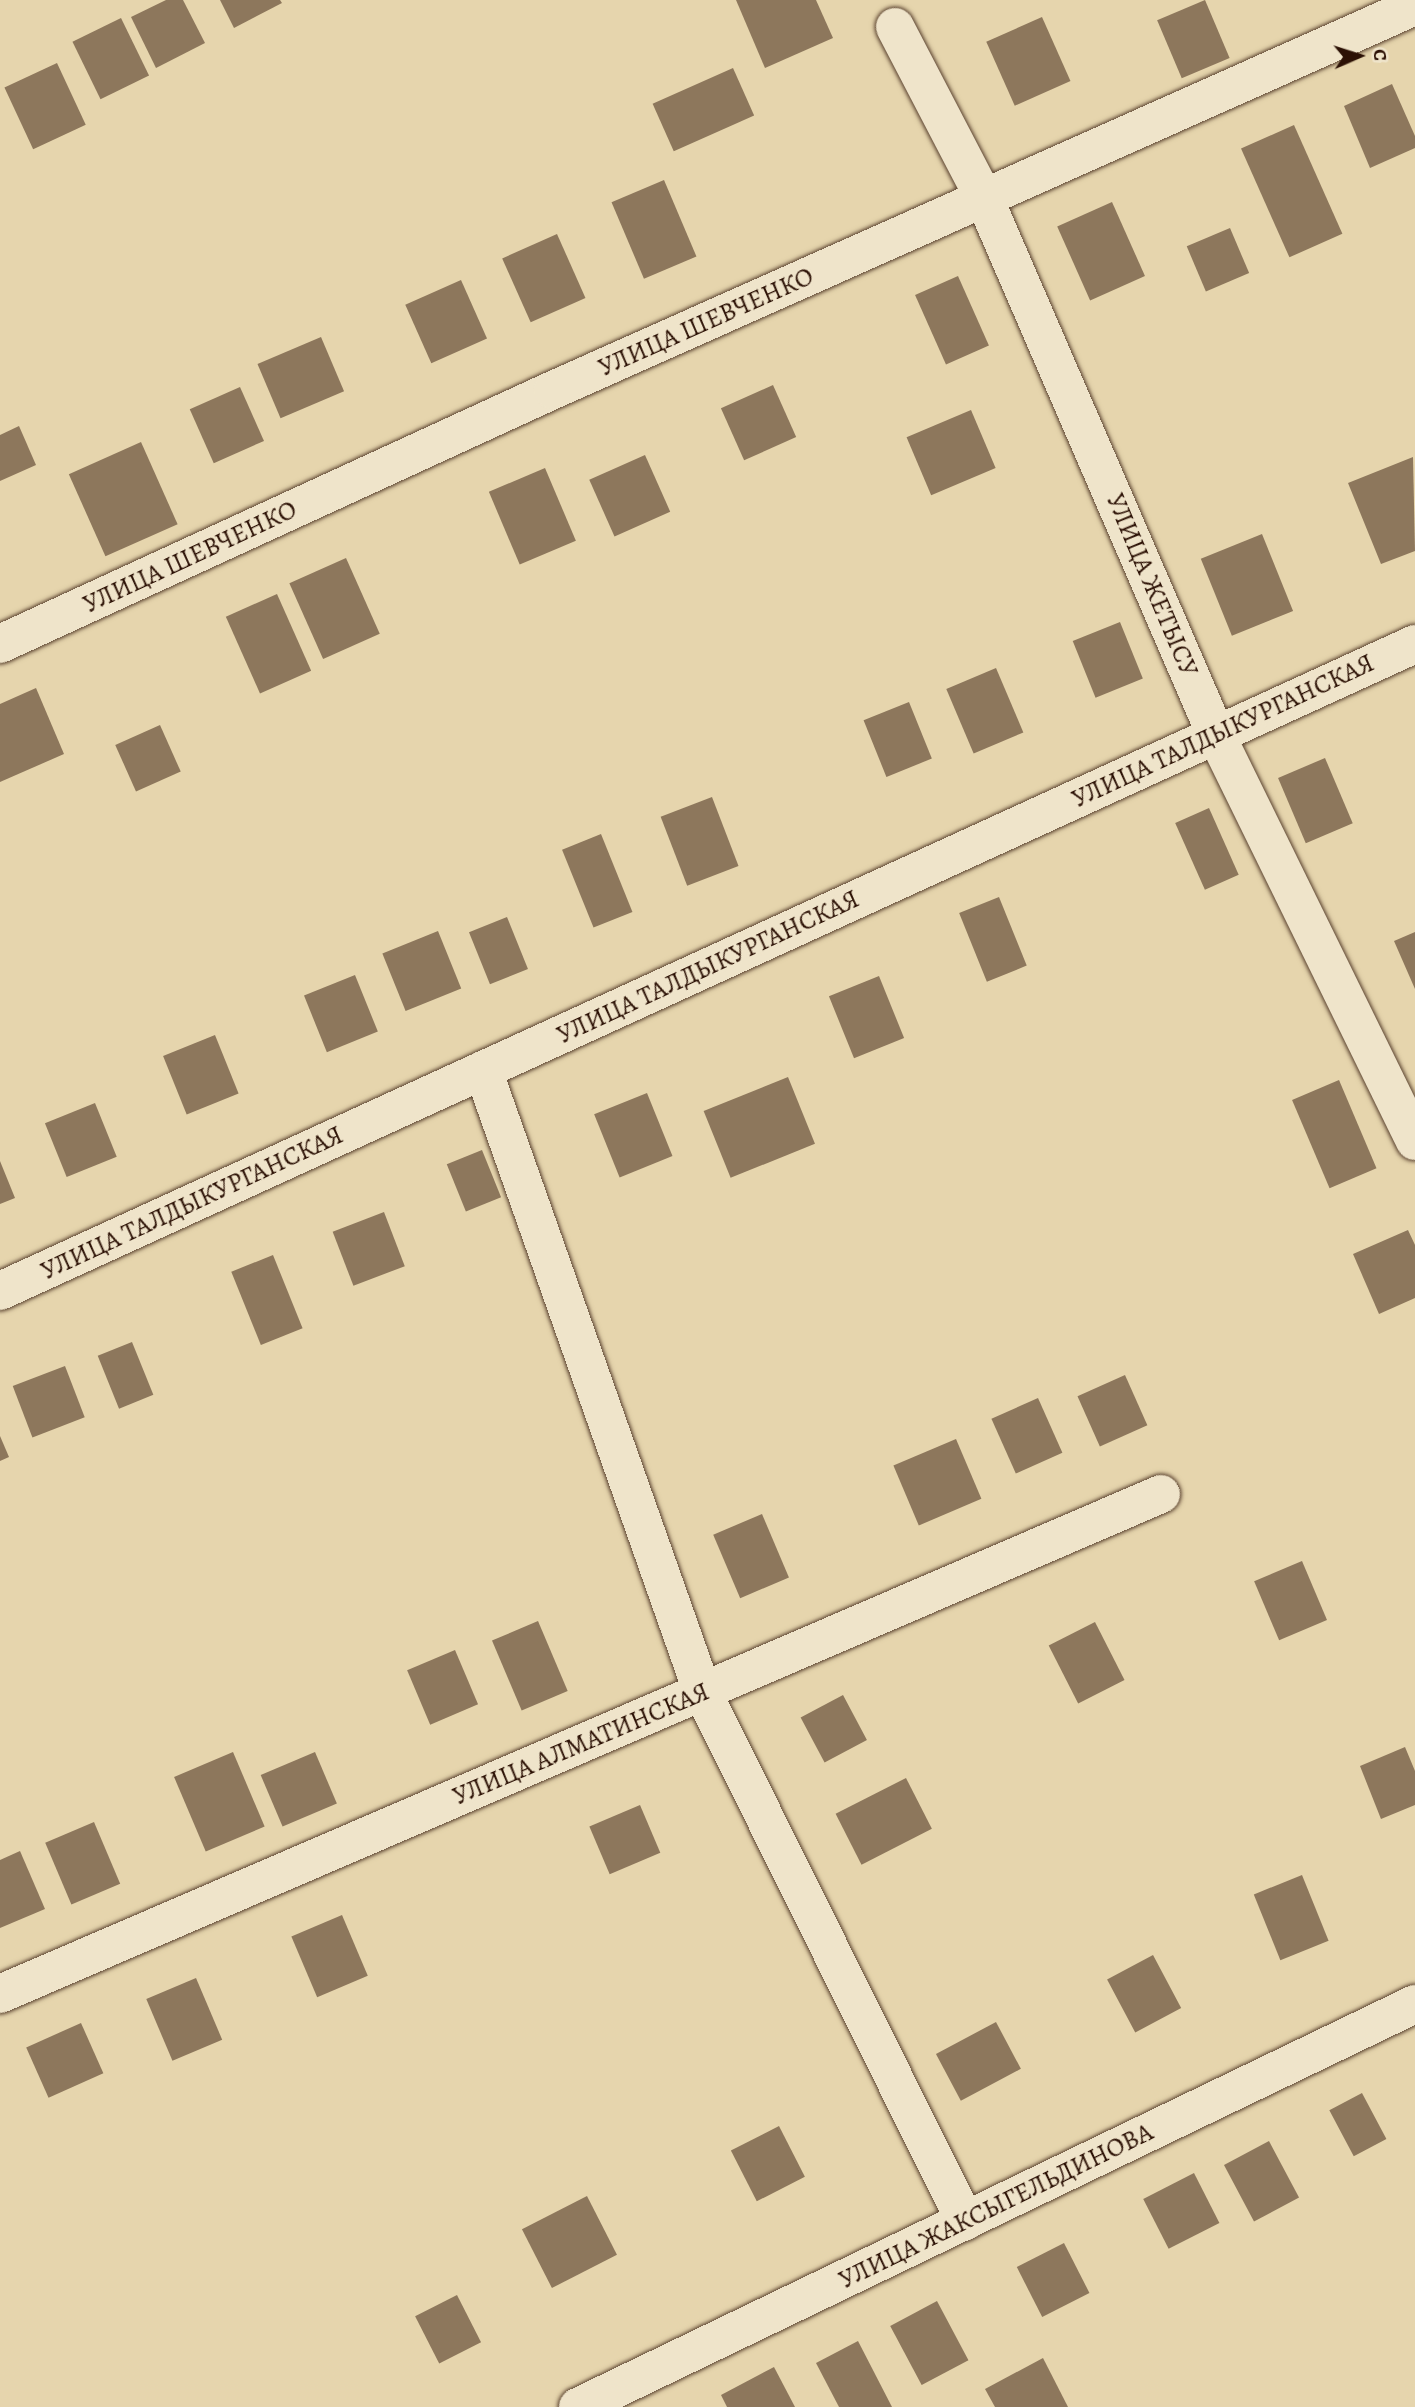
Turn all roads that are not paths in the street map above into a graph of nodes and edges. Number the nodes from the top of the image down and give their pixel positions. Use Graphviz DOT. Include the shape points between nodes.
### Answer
graph roads {
  1 [pos="1415,6"];
  2 [pos="895,27"];
  3 [pos="985,198"];
  4 [pos="0,644"];
  5 [pos="1415,644"];
  6 [pos="1216,734"];
  7 [pos="483,1070"];
  8 [pos="1415,1141"];
  9 [pos="0,1290"];
  10 [pos="1161,1494"];
  11 [pos="702,1691"];
  12 [pos="0,1994"];
  13 [pos="1415,2004"];
  14 [pos="965,2221"];
  15 [pos="578,2407"];
  1 -- 3 [label="street, УЛИЦА ШЕВЧЕНКО"];
  2 -- 3 [label="street, УЛИЦА ЖЕТЫСУ"];
  3 -- 4 [label="street, УЛИЦА ШЕВЧЕНКО"];
  3 -- 6 [label="street, УЛИЦА ЖЕТЫСУ"];
  5 -- 6 [label="street, УЛИЦА ТАЛДЫКУРГАНСКАЯ"];
  6 -- 7 [label="street, УЛИЦА ТАЛДЫКУРГАНСКАЯ"];
  6 -- 8 [label="street, УЛИЦА ЖЕТЫСУ"];
  7 -- 9 [label="street, УЛИЦА ТАЛДЫКУРГАНСКАЯ"];
  7 -- 11 [label="street"];
  10 -- 11 [label="street, УЛИЦА АЛМАТИНСКАЯ"];
  11 -- 12 [label="street, УЛИЦА АЛМАТИНСКАЯ"];
  11 -- 14 [label="street"];
  13 -- 14 [label="street, УЛИЦА ЖАКСЫГЕЛЬДИНОВА"];
  14 -- 15 [label="street, УЛИЦА ЖАКСЫГЕЛЬДИНОВА"];
}
